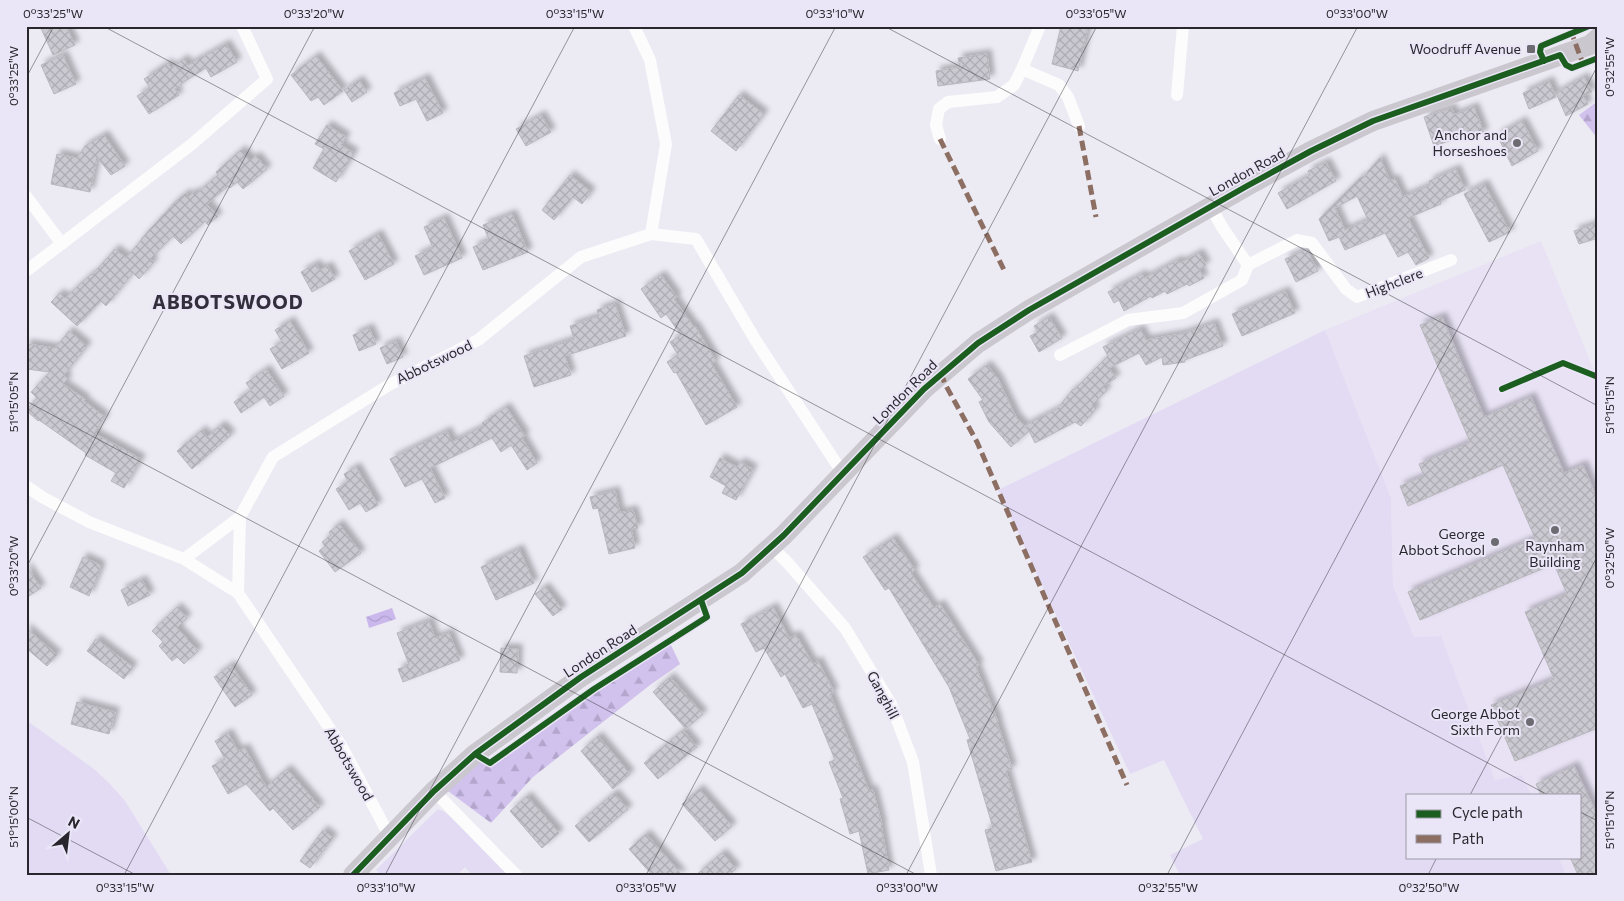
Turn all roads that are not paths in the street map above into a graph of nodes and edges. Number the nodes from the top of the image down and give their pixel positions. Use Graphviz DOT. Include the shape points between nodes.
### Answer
graph roads {
  1 [pos="242,26"];
  2 [pos="634,26"];
  3 [pos="1040,26"];
  4 [pos="1183,26"];
  5 [pos="1595,43"];
  6 [pos="1022,69"];
  7 [pos="1177,95"];
  8 [pos="1079,126"];
  9 [pos="940,139"];
  10 [pos="26,196"];
  11 [pos="1211,207"];
  12 [pos="652,234"];
  13 [pos="62,244"];
  14 [pos="1451,260"];
  15 [pos="1248,265"];
  16 [pos="26,271"];
  17 [pos="1060,355"];
  18 [pos="845,472"];
  19 [pos="26,486"];
  20 [pos="240,517"];
  21 [pos="771,547"];
  22 [pos="184,559"];
  23 [pos="238,593"];
  24 [pos="434,790"];
  25 [pos="390,837"];
  26 [pos="352,875"];
  27 [pos="516,875"];
  28 [pos="931,875"];
  1 -- 13 [label="street" via="267,78 192,144"];
  2 -- 12 [label="street" via="650,60 666,144"];
  3 -- 6 [label="street"];
  4 -- 7 [label="street"];
  5 -- 11 [label="main road, London Road" via="1372,121"];
  6 -- 8 [label="street" via="1059,85 1068,97"];
  6 -- 9 [label="street" via="1014,85 997,97 948,102 939,109 936,125"];
  10 -- 13 [label="street"];
  11 -- 15 [label="street"];
  11 -- 18 [label="main road, London Road" via="1029,310 978,343 924,388"];
  12 -- 18 [label="street, Abbotswood" via="696,239 756,341"];
  12 -- 20 [label="street, Abbotswood" via="581,257 478,340 389,385 273,457"];
  13 -- 16 [label="street"];
  14 -- 15 [label="street, Highclere" via="1357,297 1346,289 1312,242 1297,240"];
  15 -- 17 [label="street, Highclere" via="1242,280 1182,313 1128,320"];
  18 -- 21 [label="main road, London Road"];
  19 -- 22 [label="street, Abbotswood" via="89,522"];
  20 -- 22 [label="street, Abbotswood"];
  20 -- 23 [label="street, Abbotswood"];
  21 -- 24 [label="main road, London Road" via="742,573 545,702 475,754"];
  21 -- 28 [label="street, Ganghill" via="845,628 891,704 913,762"];
  22 -- 23 [label="street, Abbotswood"];
  23 -- 25 [label="street, Abbotswood" via="341,744"];
  24 -- 25 [label="main road, London Road"];
  24 -- 27 [label="street"];
  25 -- 26 [label="main road, London Road"];
}
